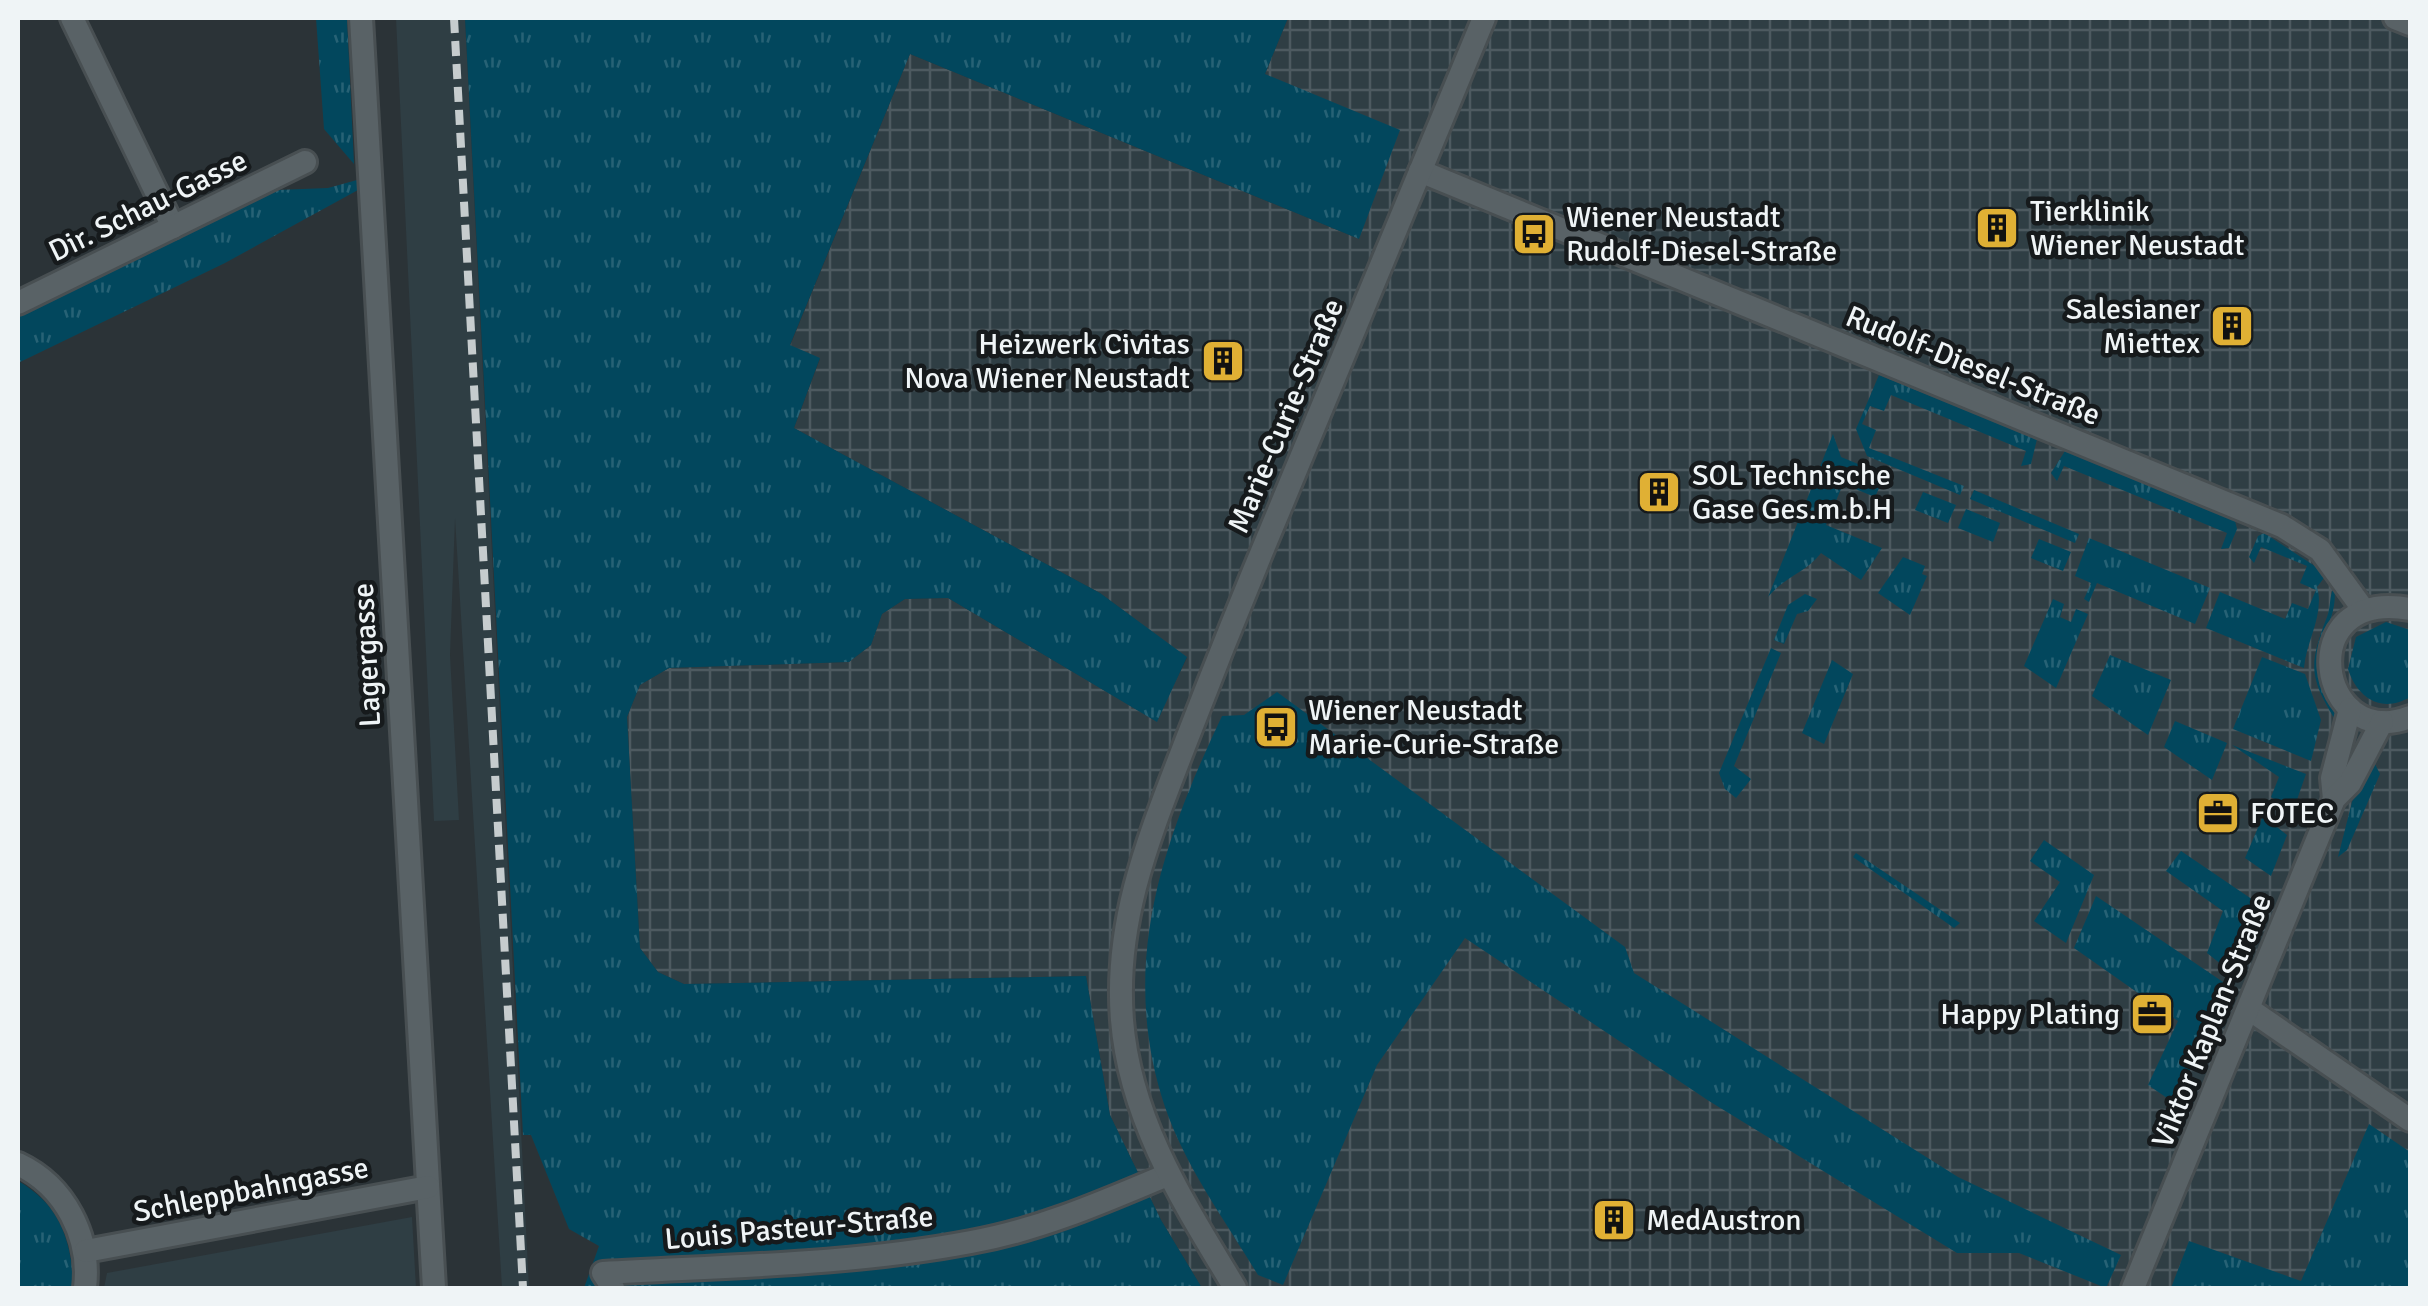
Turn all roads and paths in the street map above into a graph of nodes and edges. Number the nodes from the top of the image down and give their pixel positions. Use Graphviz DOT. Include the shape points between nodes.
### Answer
graph roads {
  1 [pos="72,18"];
  2 [pos="361,18"];
  3 [pos="1484,18"];
  4 [pos="2395,18"];
  5 [pos="2410,24"];
  6 [pos="305,162"];
  7 [pos="1420,172"];
  8 [pos="173,226"];
  9 [pos="18,303"];
  10 [pos="2363,609"];
  11 [pos="2410,609"];
  12 [pos="2366,716"];
  13 [pos="2410,717"];
  14 [pos="2334,799"];
  15 [pos="2250,1009"];
  16 [pos="2410,1120"];
  17 [pos="18,1164"];
  18 [pos="1167,1175"];
  19 [pos="428,1187"];
  20 [pos="86,1251"];
  21 [pos="608,1281"];
  22 [pos="85,1288"];
  23 [pos="434,1288"];
  24 [pos="1236,1288"];
  25 [pos="2133,1288"];
  1 -- 8 [label="street"];
  2 -- 19 [label="street, Lagergasse"];
  3 -- 7 [label="street, Marie-Curie-Straße"];
  4 -- 5 [label="street"];
  6 -- 8 [label="street, Dir. Schau-Gasse"];
  7 -- 10 [label="street, Rudolf-Diesel-Straße" via="2282,526 2320,550"];
  7 -- 18 [label="street, Marie-Curie-Straße" via="1140,859 1120,954 1122,1022 1136,1092"];
  8 -- 9 [label="street, Dir. Schau-Gasse"];
  10 -- 11 [label="street"];
  10 -- 12 [label="street" via="2330,647 2329,670 2336,692"];
  12 -- 13 [label="street"];
  12 -- 14 [label="street, Viktor Kaplan-Straße" via="2350,783"];
  12 -- 14 [label="street, Viktor Kaplan-Straße" via="2346,738 2332,778"];
  14 -- 15 [label="street, Viktor Kaplan-Straße"];
  15 -- 16 [label="street"];
  15 -- 25 [label="street, Viktor Kaplan-Straße"];
  17 -- 20 [label="street" via="66,1202"];
  18 -- 21 [label="street, Louis Pasteur-Straße" via="1072,1215 974,1242"];
  18 -- 24 [label="street, Marie-Curie-Straße"];
  19 -- 20 [label="street, Schleppbahngasse"];
  19 -- 23 [label="street, Lagergasse"];
  20 -- 22 [label="street"];
}
